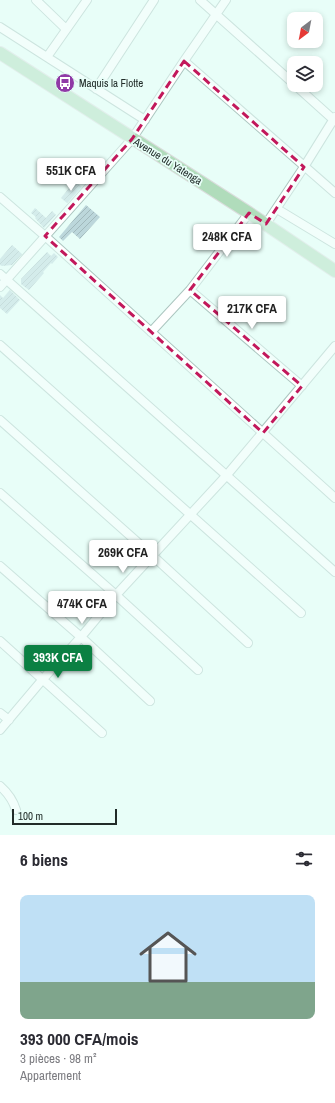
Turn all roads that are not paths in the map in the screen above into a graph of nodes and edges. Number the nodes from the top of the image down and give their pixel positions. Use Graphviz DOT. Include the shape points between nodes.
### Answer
graph roads {
  1 [pos="36,0"];
  2 [pos="87,0"];
  3 [pos="154,0"];
  4 [pos="200,0"];
  5 [pos="226,0"];
  6 [pos="216,14"];
  7 [pos="0,27"];
  8 [pos="66,29"];
  9 [pos="0,53"];
  10 [pos="47,57"];
  11 [pos="184,61"];
  12 [pos="287,79"];
  13 [pos="96,89"];
  14 [pos="302,92"];
  15 [pos="334,119"];
  16 [pos="145,120"];
  17 [pos="132,139"];
  18 [pos="304,167"];
  19 [pos="335,193"];
  20 [pos="0,197"];
  21 [pos="277,208"];
  22 [pos="249,213"];
  23 [pos="266,224"];
  24 [pos="45,236"];
  25 [pos="335,244"];
  26 [pos="335,271"];
  27 [pos="0,274"];
  28 [pos="6,280"];
  29 [pos="0,287"];
  30 [pos="190,290"];
  31 [pos="151,332"];
  32 [pos="0,345"];
  33 [pos="335,346"];
  34 [pos="302,386"];
  35 [pos="0,420"];
  36 [pos="262,433"];
  37 [pos="226,476"];
  38 [pos="0,493"];
  39 [pos="335,498"];
  40 [pos="190,515"];
  41 [pos="153,556"];
  42 [pos="0,566"];
  43 [pos="335,572"];
  44 [pos="116,595"];
  45 [pos="301,613"];
  46 [pos="81,637"];
  47 [pos="0,641"];
  48 [pos="248,643"];
  49 [pos="198,670"];
  50 [pos="43,679"];
  51 [pos="150,700"];
  52 [pos="0,713"];
  53 [pos="8,720"];
  54 [pos="0,730"];
  55 [pos="102,733"];
  56 [pos="0,786"];
  57 [pos="16,810"];
  1 -- 8 [label="street"];
  2 -- 8 [label="street"];
  3 -- 13 [label="street"];
  4 -- 6 [label="street"];
  5 -- 6 [label="street"];
  6 -- 11 [label="street"];
  6 -- 12 [label="street"];
  7 -- 10 [label="street"];
  8 -- 10 [label="street"];
  9 -- 17 [label="main road, Avenue du Yatenga"];
  10 -- 13 [label="street"];
  11 -- 16 [label="street"];
  11 -- 18 [label="street"];
  13 -- 16 [label="street"];
  14 -- 15 [label="street"];
  15 -- 18 [label="street"];
  16 -- 17 [label="street"];
  17 -- 22 [label="main road, Avenue du Yatenga"];
  17 -- 24 [label="street"];
  18 -- 19 [label="street"];
  18 -- 21 [label="street"];
  20 -- 24 [label="street"];
  21 -- 23 [label="street"];
  21 -- 25 [label="street"];
  22 -- 23 [label="main road, Avenue du Yatenga"];
  22 -- 30 [label="street"];
  23 -- 26 [label="main road, Avenue du Yatenga"];
  24 -- 28 [label="street"];
  24 -- 31 [label="street"];
  27 -- 28 [label="street"];
  28 -- 29 [label="street"];
  28 -- 37 [label="street"];
  30 -- 31 [label="street"];
  30 -- 34 [label="street"];
  31 -- 36 [label="street"];
  32 -- 40 [label="street"];
  33 -- 34 [label="street"];
  34 -- 36 [label="street"];
  35 -- 41 [label="street"];
  36 -- 37 [label="street"];
  36 -- 39 [label="street"];
  37 -- 40 [label="street"];
  37 -- 43 [label="street"];
  38 -- 44 [label="street"];
  40 -- 41 [label="street"];
  40 -- 45 [label="street"];
  41 -- 44 [label="street"];
  41 -- 48 [label="street"];
  42 -- 46 [label="street"];
  44 -- 46 [label="street"];
  44 -- 49 [label="street"];
  46 -- 50 [label="street"];
  46 -- 51 [label="street"];
  47 -- 50 [label="street"];
  50 -- 53 [label="street"];
  50 -- 55 [label="street"];
  52 -- 53 [label="street"];
  53 -- 54 [label="street"];
  56 -- 57 [label="street" via="14,802"];
}
